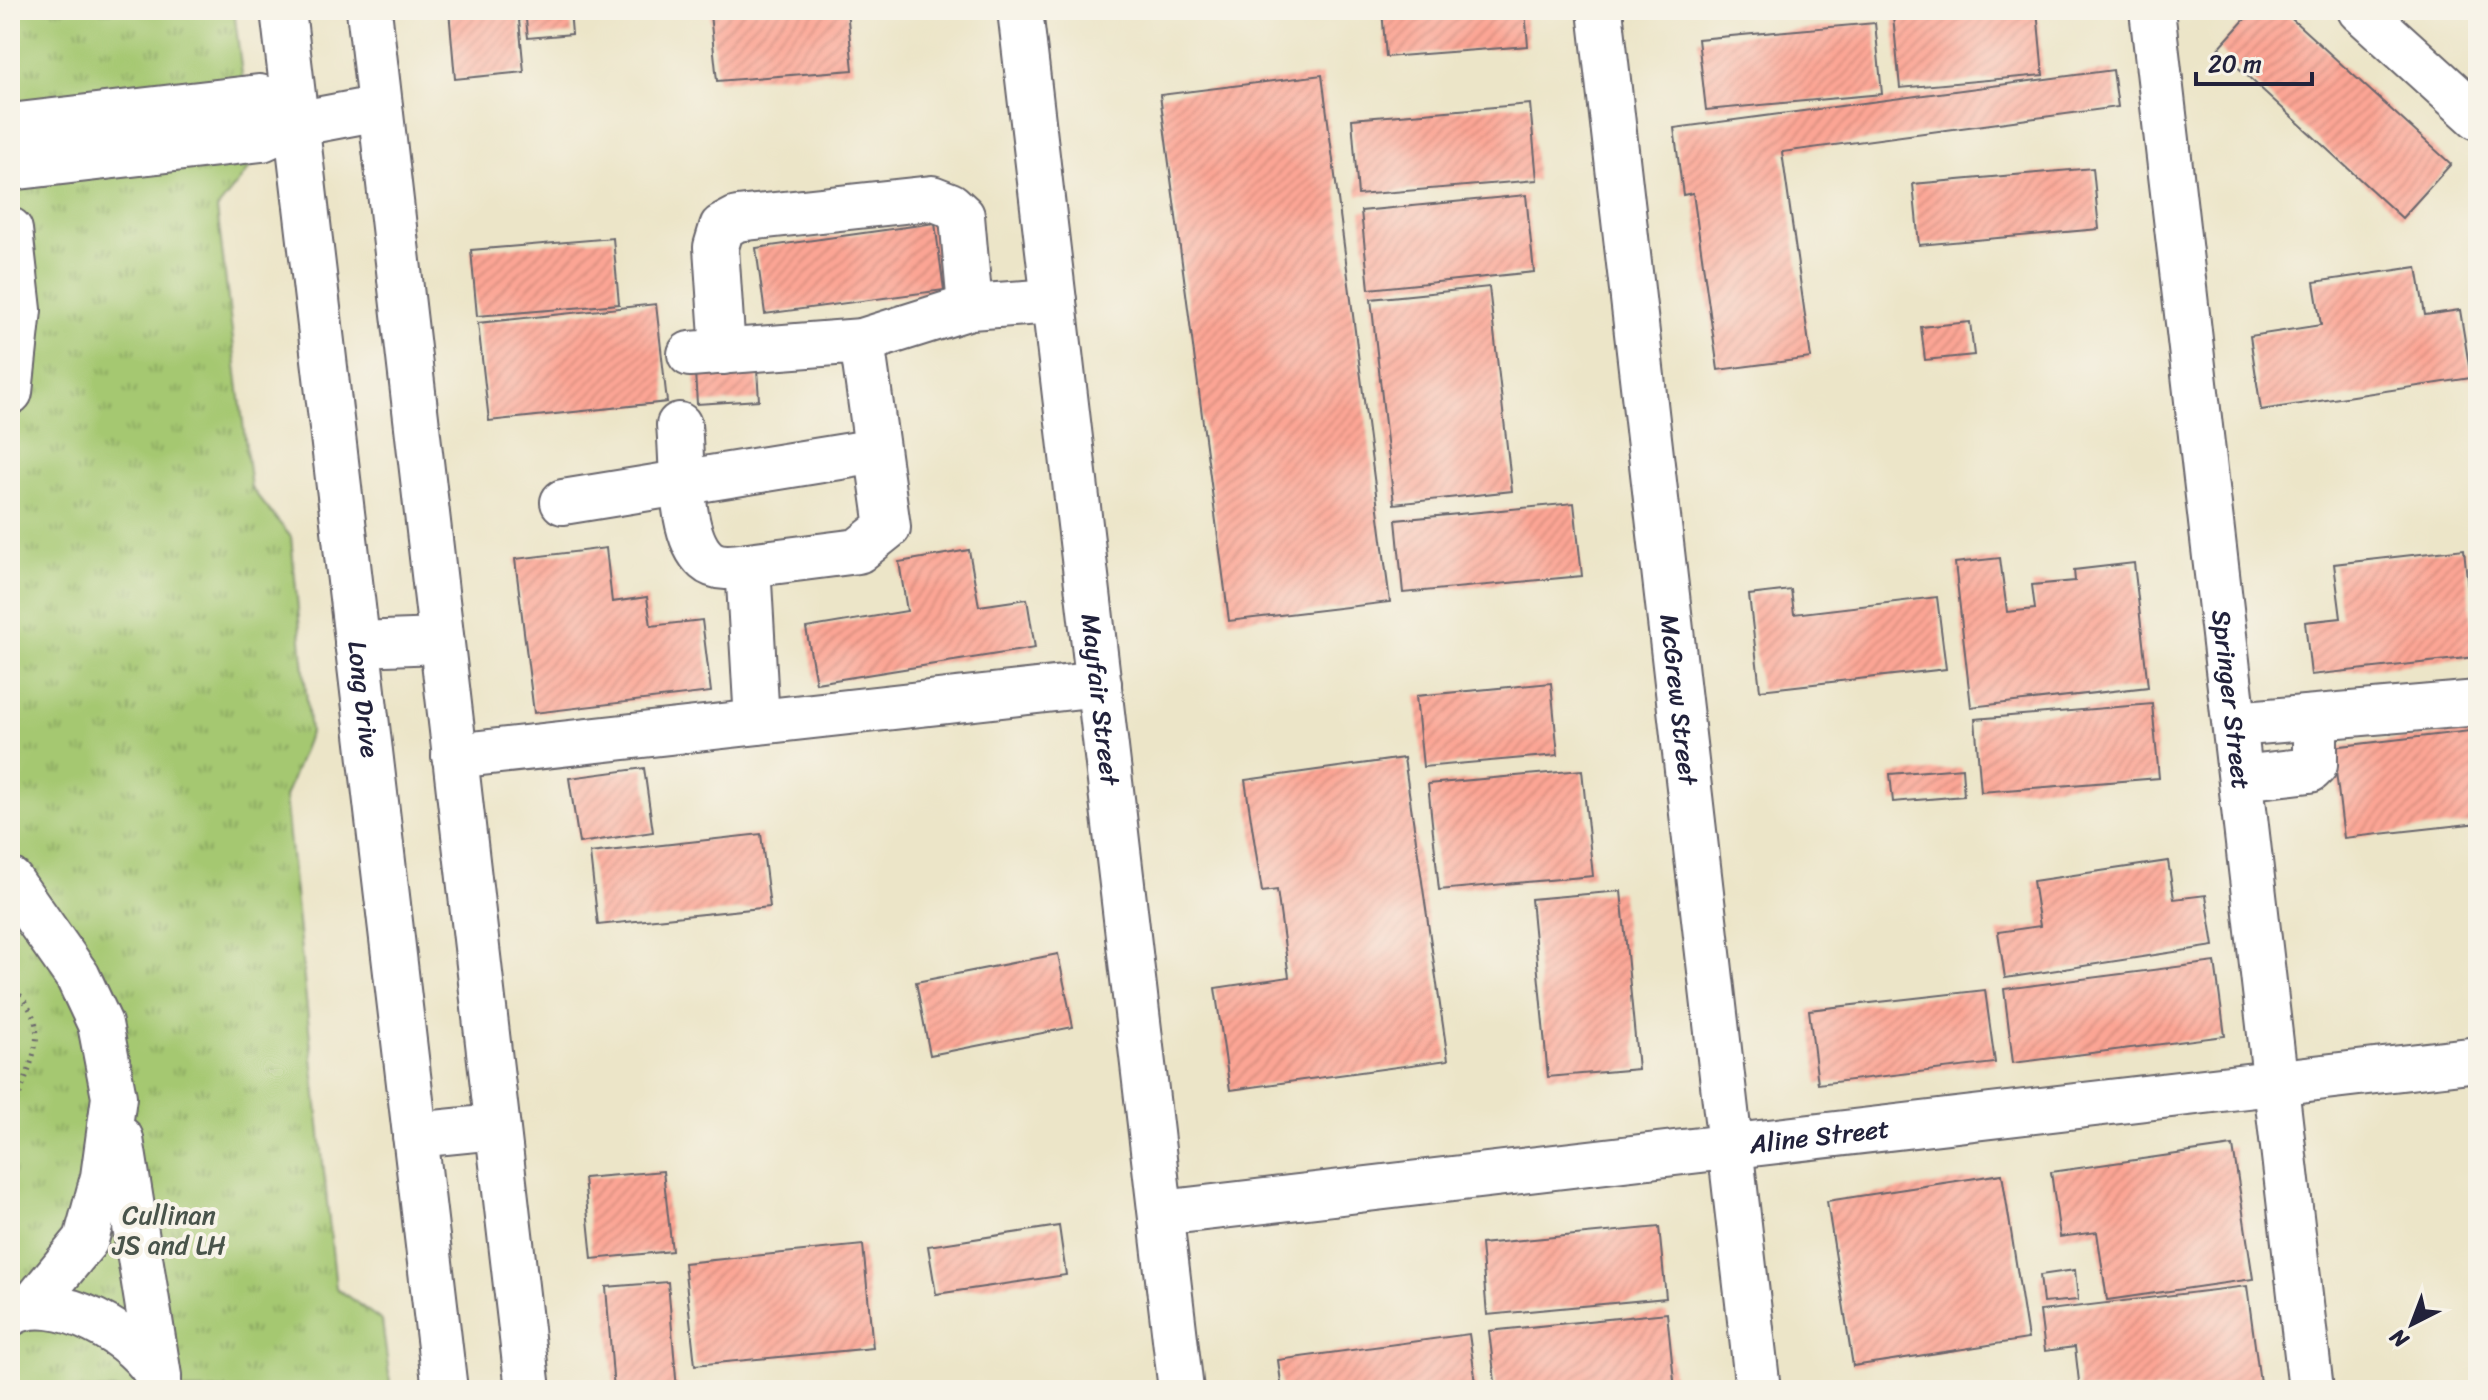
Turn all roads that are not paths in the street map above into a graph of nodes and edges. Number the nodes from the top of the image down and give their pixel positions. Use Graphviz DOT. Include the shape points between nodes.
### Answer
graph roads {
  1 [pos="283,10"];
  2 [pos="369,10"];
  3 [pos="1020,10"];
  4 [pos="1600,10"];
  5 [pos="2152,10"];
  6 [pos="2360,10"];
  7 [pos="380,108"];
  8 [pos="2478,117"];
  9 [pos="295,124"];
  10 [pos="10,126"];
  11 [pos="10,168"];
  12 [pos="10,230"];
  13 [pos="1054,301"];
  14 [pos="970,307"];
  15 [pos="862,341"];
  16 [pos="10,392"];
  17 [pos="679,425"];
  18 [pos="877,451"];
  19 [pos="685,484"];
  20 [pos="563,502"];
  21 [pos="748,565"];
  22 [pos="440,641"];
  23 [pos="357,644"];
  24 [pos="1099,684"];
  25 [pos="2478,703"];
  26 [pos="2315,718"];
  27 [pos="757,722"];
  28 [pos="2235,724"];
  29 [pos="454,756"];
  30 [pos="2241,778"];
  31 [pos="10,880"];
  32 [pos="2478,1059"];
  33 [pos="2276,1081"];
  34 [pos="114,1097"];
  35 [pos="495,1127"];
  36 [pos="415,1135"];
  37 [pos="1730,1147"];
  38 [pos="1162,1213"];
  39 [pos="21,1310"];
  40 [pos="160,1383"];
  41 [pos="445,1390"];
  42 [pos="528,1390"];
  43 [pos="1181,1390"];
  44 [pos="1758,1390"];
  45 [pos="2311,1390"];
  1 -- 9 [label="street, Long Drive"];
  2 -- 7 [label="street"];
  3 -- 13 [label="street, Mayfair Street"];
  4 -- 37 [label="street, McGrew Street"];
  5 -- 28 [label="street, Springer Street"];
  6 -- 8 [label="street"];
  7 -- 9 [label="street"];
  7 -- 22 [label="street"];
  9 -- 10 [label="street" via="259,97"];
  9 -- 11 [label="street" via="262,139"];
  9 -- 23 [label="street, Long Drive"];
  12 -- 16 [label="street" via="19,310"];
  13 -- 14 [label="street"];
  13 -- 24 [label="street, Mayfair Street"];
  14 -- 15 [label="street"];
  14 -- 15 [label="street" via="962,216 932,198 737,219 722,227 707,353"];
  15 -- 18 [label="street"];
  17 -- 19 [label="street"];
  18 -- 19 [label="street"];
  18 -- 21 [label="street" via="888,527 858,551"];
  19 -- 20 [label="street"];
  19 -- 21 [label="street" via="689,536 707,562 725,568"];
  21 -- 27 [label="street"];
  22 -- 23 [label="street"];
  22 -- 29 [label="street"];
  23 -- 36 [label="street, Long Drive"];
  24 -- 27 [label="street"];
  24 -- 38 [label="street, Mayfair Street"];
  25 -- 26 [label="street"];
  26 -- 28 [label="street"];
  26 -- 30 [label="street" via="2315,765 2310,770"];
  27 -- 29 [label="street"];
  28 -- 30 [label="street, Springer Street"];
  29 -- 35 [label="street"];
  30 -- 33 [label="street, Springer Street"];
  31 -- 34 [label="street" via="78,977 100,1024"];
  32 -- 33 [label="street, Aline Street"];
  33 -- 37 [label="street, Aline Street"];
  33 -- 45 [label="street, Springer Street"];
  34 -- 39 [label="street" via="103,1177 86,1240"];
  34 -- 40 [label="street"];
  35 -- 36 [label="street"];
  35 -- 42 [label="street"];
  36 -- 41 [label="street, Long Drive"];
  37 -- 38 [label="street, Aline Street"];
  37 -- 44 [label="street, McGrew Street"];
  38 -- 43 [label="street, Mayfair Street"];
  39 -- 40 [label="street" via="66,1311 96,1321 130,1343"];
}
